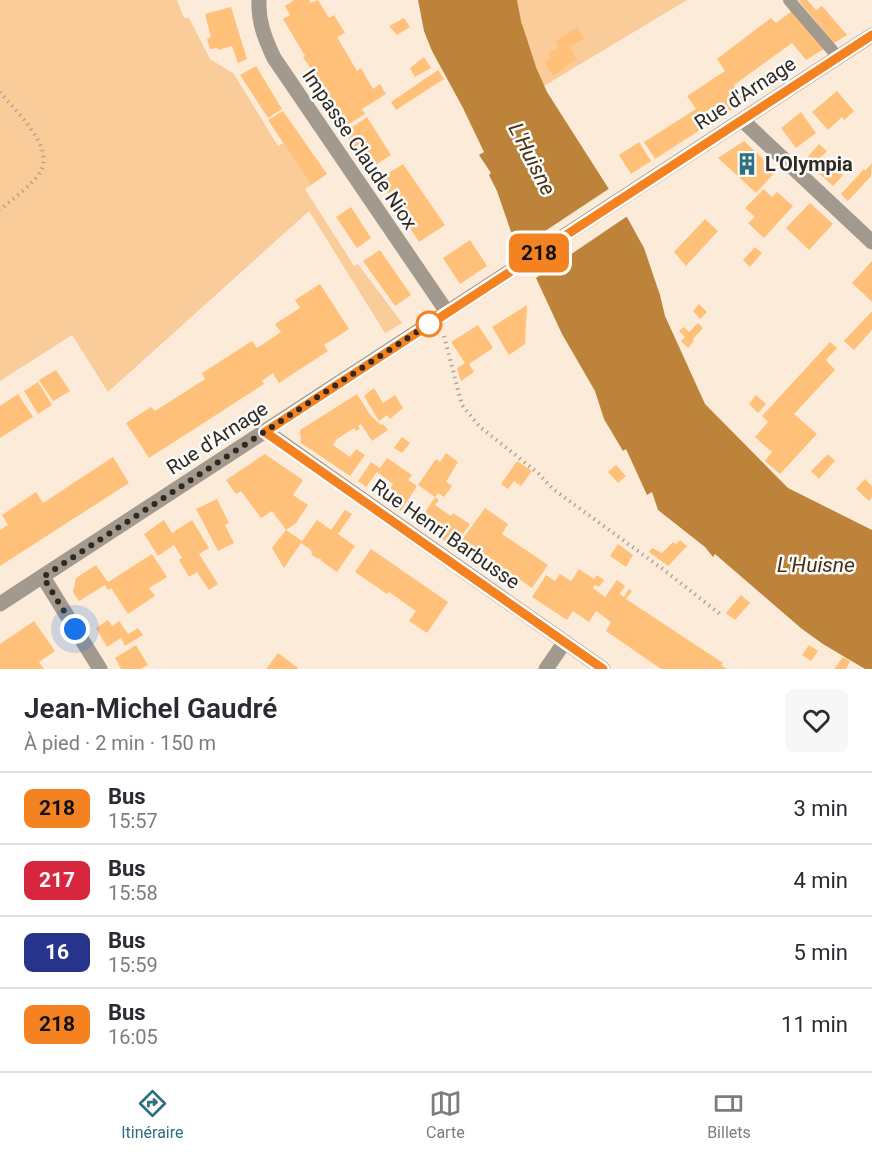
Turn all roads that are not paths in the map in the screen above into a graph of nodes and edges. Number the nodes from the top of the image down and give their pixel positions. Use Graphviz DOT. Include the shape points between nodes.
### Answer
graph roads {
  1 [pos="259,0"];
  2 [pos="789,0"];
  3 [pos="872,35"];
  4 [pos="838,57"];
  5 [pos="742,120"];
  6 [pos="872,242"];
  7 [pos="448,312"];
  8 [pos="265,432"];
  9 [pos="43,577"];
  10 [pos="0,604"];
  11 [pos="564,643"];
  12 [pos="100,669"];
  13 [pos="546,669"];
  14 [pos="603,669"];
  1 -- 7 [label="street, Impasse Claude Niox" via="261,24 274,58"];
  2 -- 4 [label="lane"];
  3 -- 4 [label="street, Rue d'Arnage"];
  4 -- 5 [label="street, Rue d'Arnage"];
  5 -- 6 [label="street"];
  5 -- 7 [label="street, Rue d'Arnage"];
  7 -- 8 [label="street, Rue d'Arnage"];
  8 -- 9 [label="street, Rue d'Arnage"];
  8 -- 11 [label="street, Rue Henri Barbusse"];
  9 -- 10 [label="street, Rue d'Arnage"];
  9 -- 12 [label="street"];
  11 -- 13 [label="street"];
  11 -- 14 [label="street, Rue Henri Barbusse"];
}
